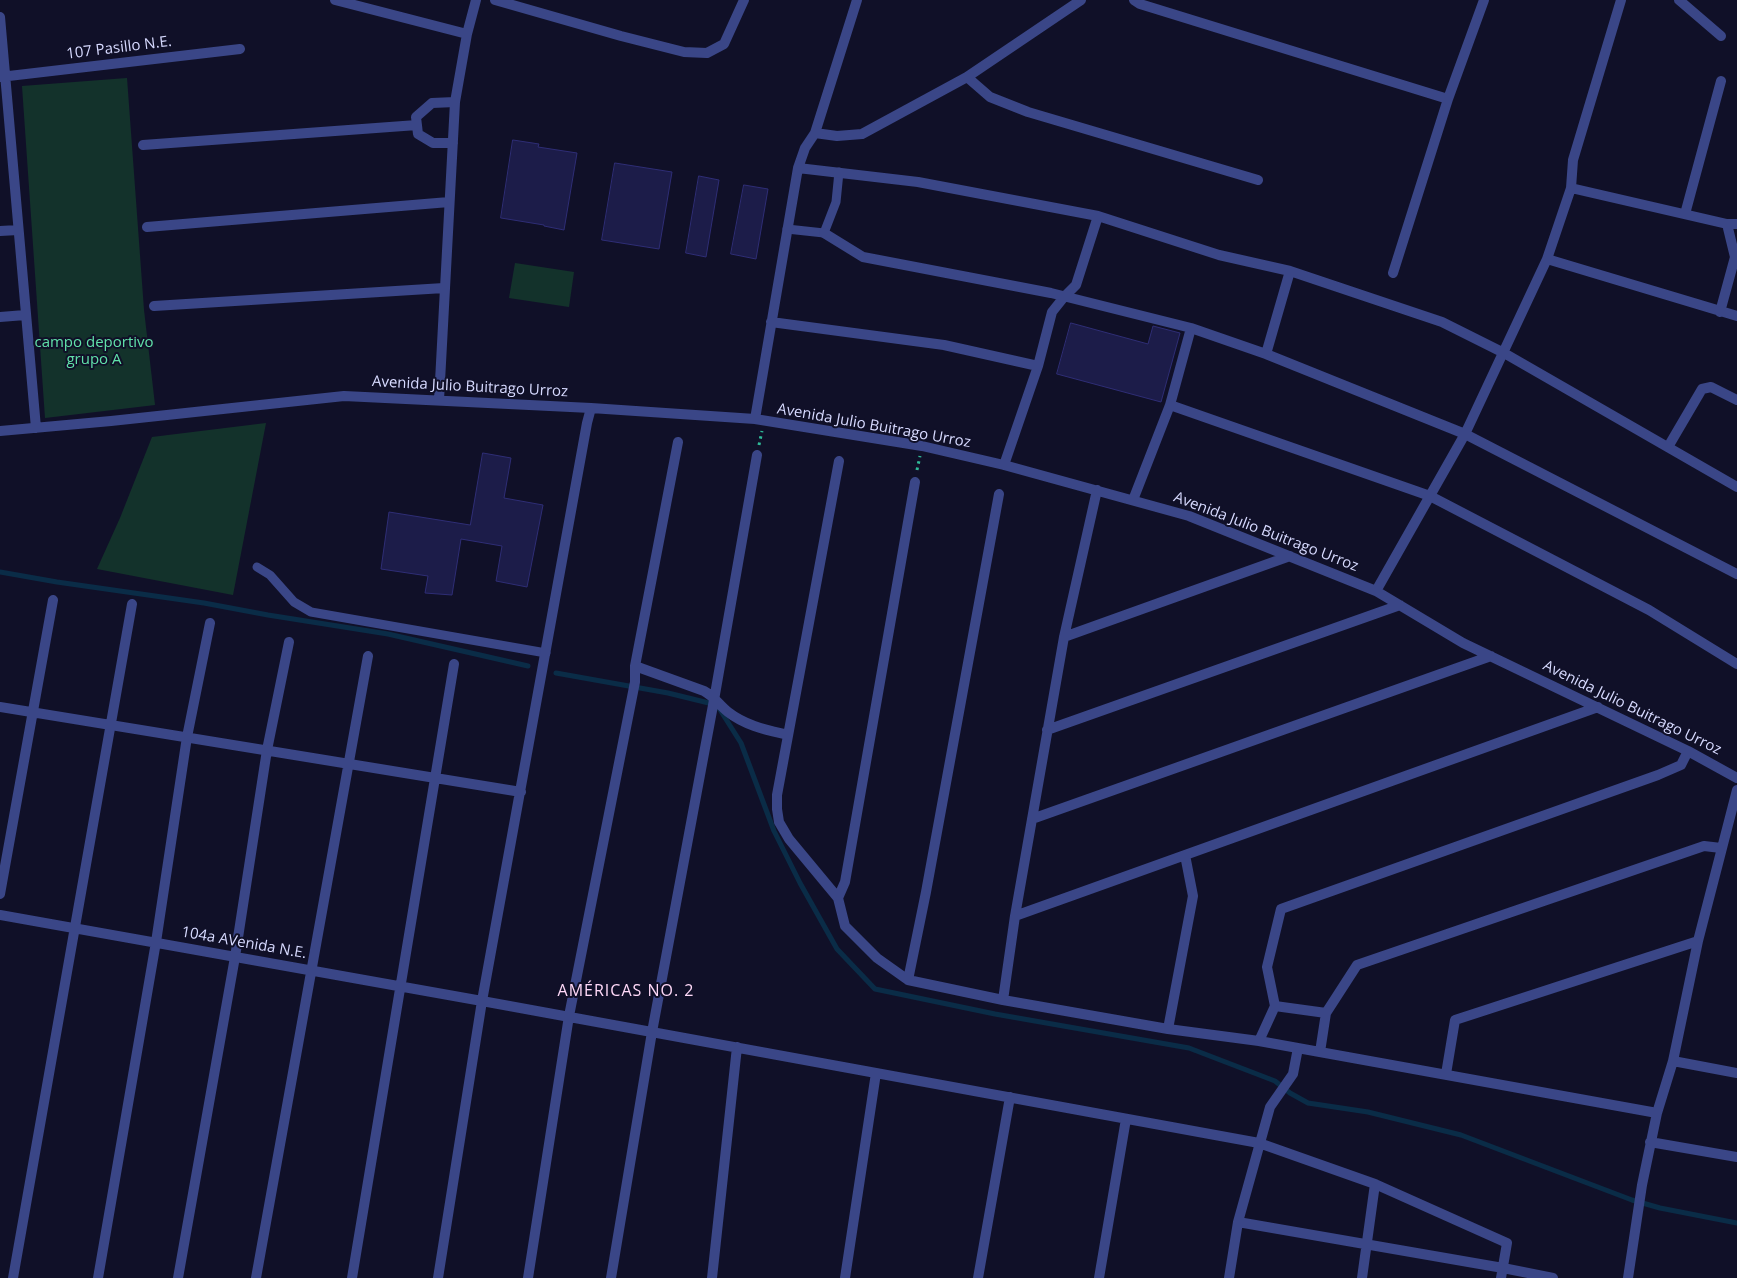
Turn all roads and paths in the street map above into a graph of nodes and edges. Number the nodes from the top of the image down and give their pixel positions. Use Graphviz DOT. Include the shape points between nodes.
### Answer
graph roads {
  1 [pos="336,0"];
  2 [pos="476,0"];
  3 [pos="495,0"];
  4 [pos="744,0"];
  5 [pos="857,0"];
  6 [pos="1081,0"];
  7 [pos="1134,0"];
  8 [pos="1484,0"];
  9 [pos="1621,0"];
  10 [pos="1678,0"];
  11 [pos="0,17"];
  12 [pos="466,34"];
  13 [pos="1721,36"];
  14 [pos="240,49"];
  15 [pos="3,76"];
  16 [pos="967,77"];
  17 [pos="1721,81"];
  18 [pos="1448,99"];
  19 [pos="455,102"];
  20 [pos="417,125"];
  21 [pos="815,134"];
  22 [pos="453,143"];
  23 [pos="143,145"];
  24 [pos="12,152"];
  25 [pos="0,154"];
  26 [pos="798,168"];
  27 [pos="839,172"];
  28 [pos="1258,180"];
  29 [pos="1571,188"];
  30 [pos="449,202"];
  31 [pos="1685,214"];
  32 [pos="1098,216"];
  33 [pos="1732,224"];
  34 [pos="147,226"];
  35 [pos="788,229"];
  36 [pos="18,230"];
  37 [pos="0,231"];
  38 [pos="824,232"];
  39 [pos="1547,259"];
  40 [pos="1290,271"];
  41 [pos="1393,273"];
  42 [pos="444,288"];
  43 [pos="1064,296"];
  44 [pos="154,306"];
  45 [pos="1720,312"];
  46 [pos="25,315"];
  47 [pos="1737,316"];
  48 [pos="0,317"];
  49 [pos="771,322"];
  50 [pos="1190,328"];
  51 [pos="1504,353"];
  52 [pos="1266,354"];
  53 [pos="1038,366"];
  54 [pos="439,400"];
  55 [pos="1737,400"];
  56 [pos="1170,405"];
  57 [pos="592,408"];
  58 [pos="755,420"];
  59 [pos="36,428"];
  60 [pos="0,431"];
  61 [pos="1465,434"];
  62 [pos="678,442"];
  63 [pos="1668,448"];
  64 [pos="757,455"];
  65 [pos="839,461"];
  66 [pos="1004,465"];
  67 [pos="915,482"];
  68 [pos="1737,487"];
  69 [pos="1097,490"];
  70 [pos="999,494"];
  71 [pos="1430,496"];
  72 [pos="1133,500"];
  73 [pos="1290,556"];
  74 [pos="257,567"];
  75 [pos="1737,574"];
  76 [pos="1376,591"];
  77 [pos="53,600"];
  78 [pos="132,604"];
  79 [pos="1400,605"];
  80 [pos="210,623"];
  81 [pos="1064,637"];
  82 [pos="289,642"];
  83 [pos="546,653"];
  84 [pos="368,656"];
  85 [pos="1491,656"];
  86 [pos="454,664"];
  87 [pos="1737,664"];
  88 [pos="635,666"];
  89 [pos="714,698"];
  90 [pos="0,707"];
  91 [pos="1598,707"];
  92 [pos="33,712"];
  93 [pos="110,725"];
  94 [pos="1047,730"];
  95 [pos="788,736"];
  96 [pos="187,737"];
  97 [pos="267,750"];
  98 [pos="1688,751"];
  99 [pos="348,764"];
  100 [pos="435,778"];
  101 [pos="1737,778"];
  102 [pos="1737,790"];
  103 [pos="521,792"];
  104 [pos="1032,819"];
  105 [pos="1721,848"];
  106 [pos="1186,855"];
  107 [pos="0,894"];
  108 [pos="838,898"];
  109 [pos="0,915"];
  110 [pos="1015,916"];
  111 [pos="74,928"];
  112 [pos="1698,941"];
  113 [pos="156,942"];
  114 [pos="235,957"];
  115 [pos="311,970"];
  116 [pos="908,980"];
  117 [pos="401,986"];
  118 [pos="1003,1000"];
  119 [pos="482,1001"];
  120 [pos="1275,1006"];
  121 [pos="1326,1013"];
  122 [pos="569,1016"];
  123 [pos="1168,1028"];
  124 [pos="652,1032"];
  125 [pos="1259,1041"];
  126 [pos="737,1047"];
  127 [pos="1298,1048"];
  128 [pos="1320,1052"];
  129 [pos="1673,1061"];
  130 [pos="876,1073"];
  131 [pos="1737,1073"];
  132 [pos="1446,1074"];
  133 [pos="1010,1097"];
  134 [pos="1657,1113"];
  135 [pos="1126,1118"];
  136 [pos="1650,1142"];
  137 [pos="1260,1143"];
  138 [pos="1737,1157"];
  139 [pos="1376,1184"];
  140 [pos="1238,1222"];
  141 [pos="1367,1244"];
  142 [pos="1502,1273"];
  143 [pos="13,1278"];
  144 [pos="98,1278"];
  145 [pos="178,1278"];
  146 [pos="256,1278"];
  147 [pos="352,1278"];
  148 [pos="438,1278"];
  149 [pos="528,1278"];
  150 [pos="611,1278"];
  151 [pos="712,1278"];
  152 [pos="845,1278"];
  153 [pos="978,1278"];
  154 [pos="1099,1278"];
  155 [pos="1229,1278"];
  156 [pos="1362,1278"];
  157 [pos="1553,1278"];
  158 [pos="1628,1278"];
  1 -- 12 [label="street"];
  2 -- 12 [label="street"];
  3 -- 4 [label="street" via="620,36 684,52 707,53 724,44"];
  5 -- 21 [label="street"];
  6 -- 16 [label="street"];
  7 -- 18 [label="street"];
  8 -- 18 [label="street"];
  9 -- 29 [label="street" via="1573,160"];
  10 -- 13 [label="street"];
  11 -- 15 [label="street"];
  12 -- 19 [label="street"];
  14 -- 15 [label="street, 107 Pasillo N.E."];
  15 -- 24 [label="street"];
  16 -- 21 [label="street" via="862,134"];
  16 -- 28 [label="street" via="990,97 1028,112"];
  17 -- 31 [label="street"];
  18 -- 41 [label="street"];
  19 -- 20 [label="street" via="432,104 416,117"];
  19 -- 22 [label="street"];
  20 -- 22 [label="street" via="418,134 433,143"];
  20 -- 23 [label="street"];
  21 -- 26 [label="street" via="805,148"];
  22 -- 30 [label="street"];
  24 -- 25 [label="street"];
  24 -- 36 [label="street"];
  26 -- 27 [label="street"];
  26 -- 35 [label="street"];
  27 -- 32 [label="street" via="918,182"];
  27 -- 38 [label="lane" via="836,202"];
  29 -- 31 [label="street"];
  29 -- 39 [label="street"];
  30 -- 34 [label="street"];
  30 -- 42 [label="street"];
  31 -- 33 [label="street"];
  32 -- 40 [label="street" via="1219,255"];
  32 -- 43 [label="street" via="1076,285"];
  33 -- 45 [label="street" via="1735,257"];
  35 -- 38 [label="lane"];
  35 -- 49 [label="street"];
  36 -- 37 [label="street"];
  36 -- 46 [label="street"];
  38 -- 43 [label="street" via="863,257"];
  39 -- 45 [label="street"];
  39 -- 51 [label="street"];
  40 -- 51 [label="street" via="1442,322"];
  40 -- 52 [label="street"];
  42 -- 44 [label="street"];
  42 -- 54 [label="street"];
  43 -- 50 [label="street"];
  43 -- 53 [label="street" via="1052,312"];
  45 -- 47 [label="street"];
  46 -- 48 [label="street"];
  46 -- 59 [label="street"];
  49 -- 53 [label="street" via="944,345"];
  49 -- 58 [label="street"];
  50 -- 52 [label="street"];
  50 -- 56 [label="street"];
  51 -- 61 [label="street"];
  51 -- 63 [label="street"];
  52 -- 61 [label="street"];
  53 -- 66 [label="street"];
  54 -- 57 [label="street, Avenida Julio Buitrago Urroz"];
  54 -- 59 [label="street, Avenida Julio Buitrago Urroz" via="344,396"];
  55 -- 63 [label="street" via="1711,386 1702,388"];
  56 -- 71 [label="street"];
  56 -- 72 [label="street"];
  57 -- 58 [label="street, Avenida Julio Buitrago Urroz"];
  57 -- 83 [label="street"];
  58 -- 66 [label="street, Avenida Julio Buitrago Urroz" via="922,446"];
  59 -- 60 [label="street, Avenida Julio Buitrago Urroz"];
  61 -- 71 [label="street"];
  61 -- 75 [label="street"];
  62 -- 88 [label="street"];
  63 -- 68 [label="street"];
  64 -- 89 [label="street"];
  65 -- 95 [label="street"];
  66 -- 69 [label="street, Avenida Julio Buitrago Urroz"];
  67 -- 108 [label="street" via="845,882"];
  69 -- 72 [label="street, Avenida Julio Buitrago Urroz"];
  69 -- 81 [label="street"];
  70 -- 116 [label="street"];
  71 -- 76 [label="street"];
  71 -- 87 [label="street" via="1649,610"];
  72 -- 73 [label="street, Avenida Julio Buitrago Urroz" via="1190,516"];
  73 -- 76 [label="street, Avenida Julio Buitrago Urroz"];
  73 -- 81 [label="street"];
  74 -- 83 [label="lane" via="270,575 294,602 311,612"];
  76 -- 79 [label="street, Avenida Julio Buitrago Urroz"];
  77 -- 92 [label="street"];
  78 -- 93 [label="street"];
  79 -- 85 [label="street, Avenida Julio Buitrago Urroz"];
  79 -- 94 [label="street"];
  80 -- 96 [label="street"];
  81 -- 94 [label="street"];
  82 -- 97 [label="street"];
  83 -- 103 [label="street"];
  84 -- 99 [label="street"];
  85 -- 91 [label="street, Avenida Julio Buitrago Urroz"];
  85 -- 104 [label="street"];
  86 -- 100 [label="street"];
  88 -- 89 [label="street" via="704,691"];
  88 -- 122 [label="street" via="635,682"];
  89 -- 95 [label="street" via="750,726"];
  89 -- 124 [label="street"];
  90 -- 92 [label="street"];
  91 -- 98 [label="street, Avenida Julio Buitrago Urroz"];
  91 -- 106 [label="street"];
  92 -- 93 [label="street"];
  92 -- 107 [label="street"];
  93 -- 96 [label="street"];
  93 -- 111 [label="street"];
  94 -- 104 [label="street"];
  95 -- 108 [label="street" via="777,795 776,809 780,822 789,839"];
  96 -- 97 [label="street"];
  96 -- 113 [label="street"];
  97 -- 99 [label="street"];
  97 -- 114 [label="street"];
  98 -- 101 [label="street, Avenida Julio Buitrago Urroz"];
  98 -- 120 [label="street" via="1681,765 1658,775 1281,909 1268,967"];
  99 -- 100 [label="street"];
  99 -- 115 [label="street"];
  100 -- 103 [label="street"];
  100 -- 117 [label="street"];
  102 -- 105 [label="street"];
  103 -- 119 [label="street"];
  104 -- 110 [label="street"];
  105 -- 112 [label="street"];
  105 -- 121 [label="street" via="1704,846 1357,965"];
  106 -- 110 [label="street"];
  106 -- 123 [label="street" via="1193,896"];
  108 -- 116 [label="street" via="845,926 877,958"];
  109 -- 111 [label="street, 104a AVenida N.E."];
  110 -- 118 [label="street"];
  111 -- 113 [label="street, 104a AVenida N.E."];
  111 -- 143 [label="street"];
  112 -- 129 [label="street"];
  112 -- 132 [label="street" via="1455,1020"];
  113 -- 114 [label="street, 104a AVenida N.E."];
  113 -- 144 [label="street"];
  114 -- 115 [label="street, 104a AVenida N.E."];
  114 -- 145 [label="street"];
  115 -- 117 [label="street, 104a AVenida N.E."];
  115 -- 146 [label="street"];
  116 -- 118 [label="street"];
  117 -- 119 [label="street, 104a AVenida N.E."];
  117 -- 147 [label="street"];
  118 -- 123 [label="street"];
  119 -- 122 [label="street, 104a AVenida N.E."];
  119 -- 148 [label="street"];
  120 -- 121 [label="street"];
  120 -- 125 [label="street"];
  121 -- 128 [label="street"];
  122 -- 124 [label="street, 104a AVenida N.E."];
  122 -- 149 [label="street"];
  123 -- 125 [label="street"];
  124 -- 126 [label="street, 104a AVenida N.E."];
  124 -- 150 [label="street"];
  125 -- 127 [label="street"];
  126 -- 130 [label="street, 104a AVenida N.E."];
  126 -- 151 [label="street"];
  127 -- 128 [label="street"];
  127 -- 137 [label="street" via="1293,1074 1270,1106"];
  128 -- 132 [label="street"];
  129 -- 131 [label="street"];
  129 -- 134 [label="street"];
  130 -- 133 [label="street, 104a AVenida N.E."];
  130 -- 152 [label="street"];
  132 -- 134 [label="street"];
  133 -- 135 [label="street, 104a AVenida N.E."];
  133 -- 153 [label="street"];
  134 -- 136 [label="street"];
  135 -- 137 [label="street, 104a AVenida N.E."];
  135 -- 154 [label="street"];
  136 -- 138 [label="street"];
  136 -- 158 [label="street"];
  137 -- 139 [label="street, 104a AVenida N.E."];
  137 -- 140 [label="street"];
  139 -- 141 [label="street"];
  139 -- 142 [label="street, 104a AVenida N.E." via="1507,1243"];
  140 -- 141 [label="street"];
  140 -- 155 [label="street"];
  141 -- 142 [label="street"];
  141 -- 156 [label="street"];
  142 -- 157 [label="street"];
}
